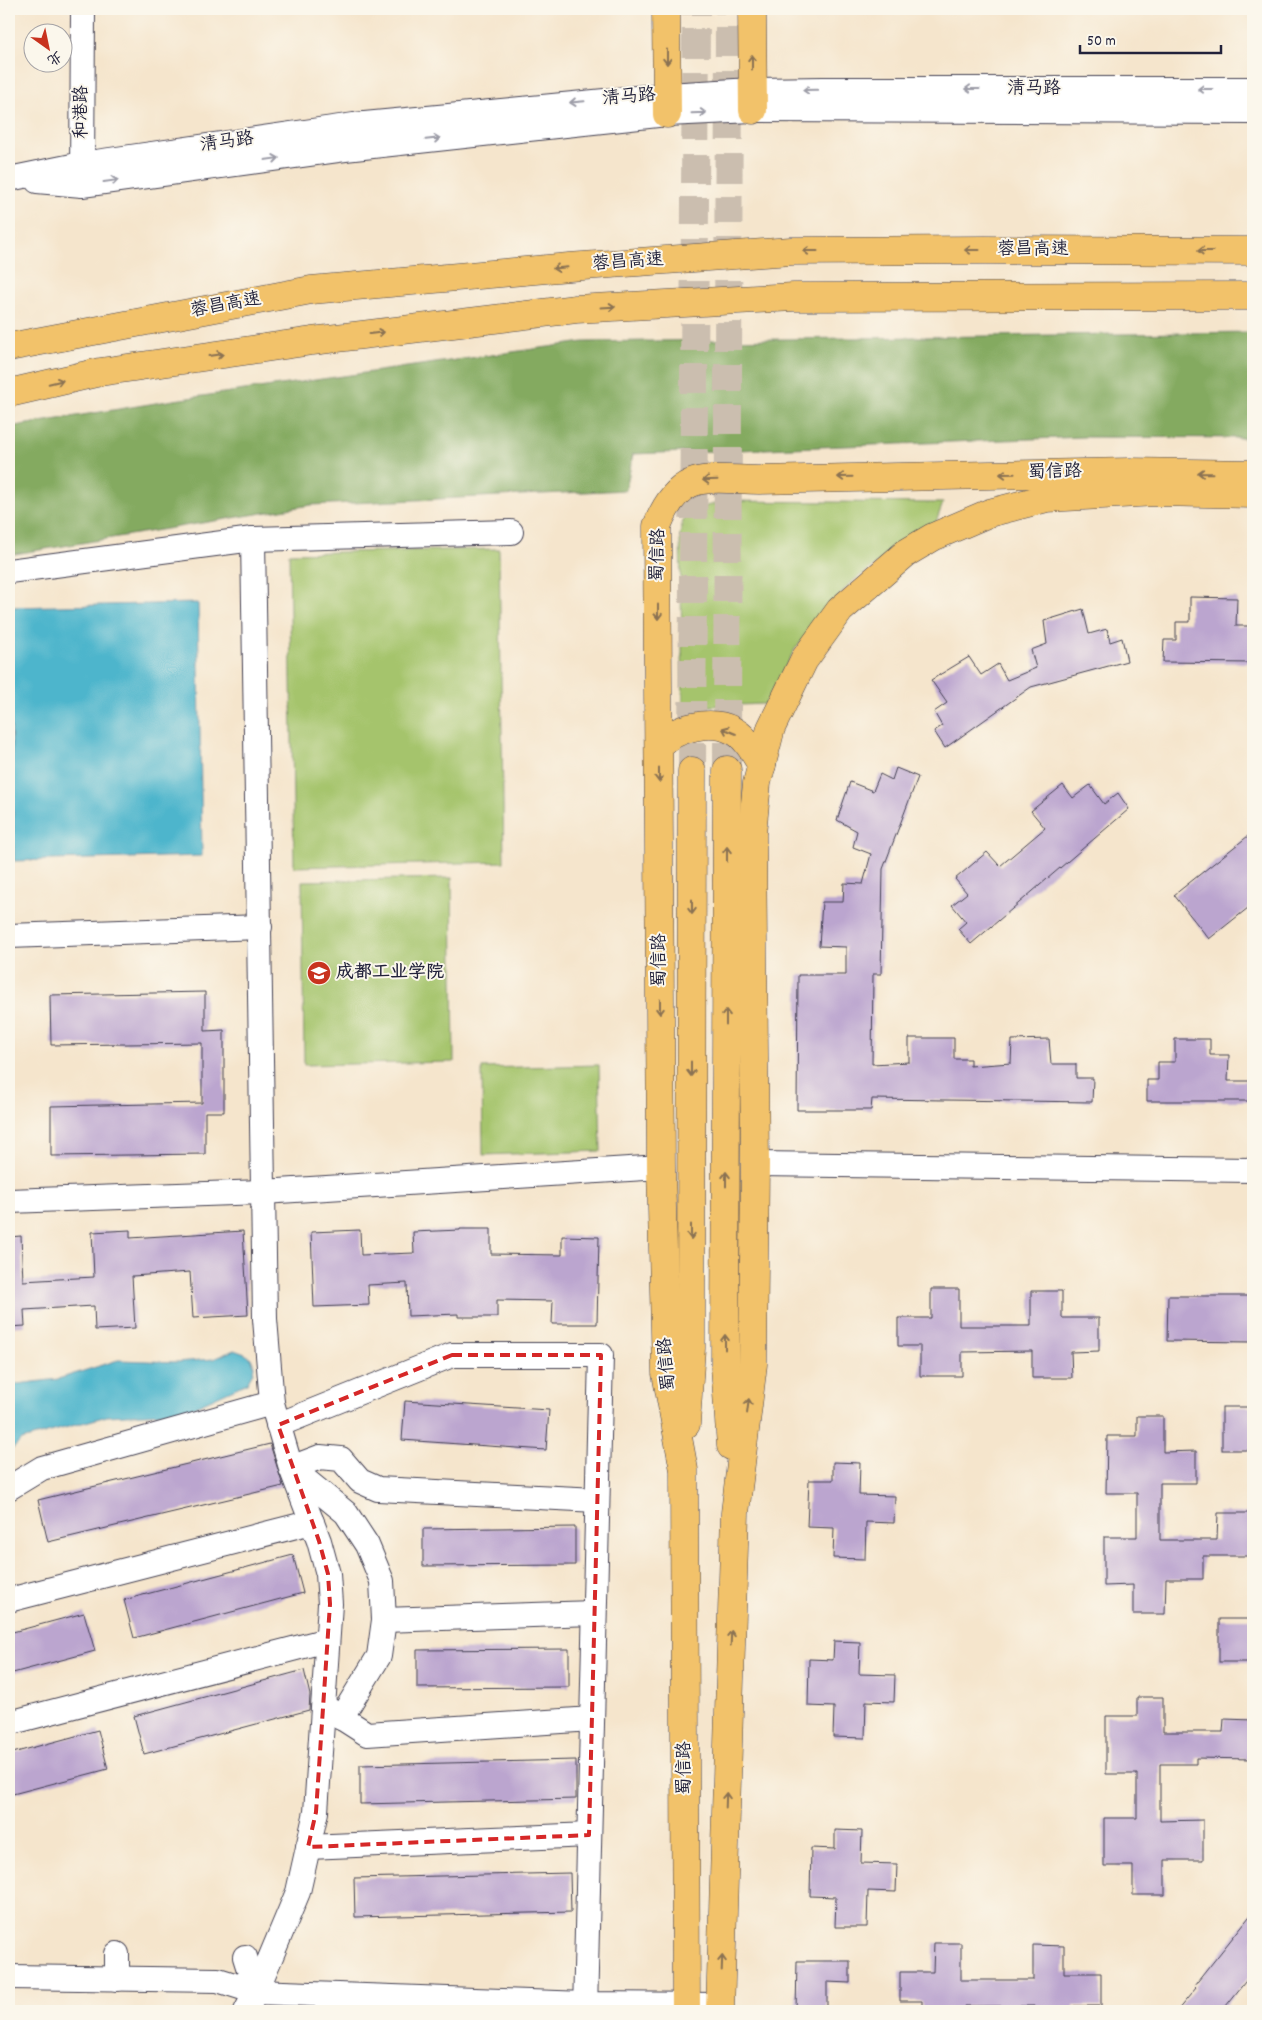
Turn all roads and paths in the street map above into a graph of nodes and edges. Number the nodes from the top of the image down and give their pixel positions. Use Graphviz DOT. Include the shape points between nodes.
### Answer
graph roads {
  1 [pos="83,9"];
  2 [pos="666,9"];
  3 [pos="752,9"];
  4 [pos="1253,89"];
  5 [pos="752,100"];
  6 [pos="667,104"];
  7 [pos="1253,112"];
  8 [pos="82,175"];
  9 [pos="10,179"];
  10 [pos="1253,251"];
  11 [pos="1253,296"];
  12 [pos="9,347"];
  13 [pos="9,393"];
  14 [pos="1253,474"];
  15 [pos="758,480"];
  16 [pos="1253,494"];
  17 [pos="1047,498"];
  18 [pos="511,532"];
  19 [pos="253,539"];
  20 [pos="9,571"];
  21 [pos="659,745"];
  22 [pos="762,765"];
  23 [pos="727,770"];
  24 [pos="692,771"];
  25 [pos="260,927"];
  26 [pos="9,936"];
  27 [pos="755,1164"];
  28 [pos="661,1167"];
  29 [pos="1253,1170"];
  30 [pos="263,1192"];
  31 [pos="9,1201"];
  32 [pos="275,1414"];
  33 [pos="291,1468"];
  34 [pos="684,1470"];
  35 [pos="9,1488"];
  36 [pos="597,1500"];
  37 [pos="735,1513"];
  38 [pos="312,1522"];
  39 [pos="9,1600"];
  40 [pos="594,1613"];
  41 [pos="384,1620"];
  42 [pos="327,1640"];
  43 [pos="332,1712"];
  44 [pos="592,1719"];
  45 [pos="9,1723"];
  46 [pos="589,1835"];
  47 [pos="308,1847"];
  48 [pos="117,1954"];
  49 [pos="245,1957"];
  50 [pos="9,1977"];
  51 [pos="117,1979"];
  52 [pos="251,2002"];
  53 [pos="389,2004"];
  54 [pos="585,2008"];
  55 [pos="686,2008"];
  56 [pos="720,2008"];
  1 -- 8 [label="street, 和港路"];
  2 -- 6 [label="main road, one-way"];
  5 -- 3 [label="main road, one-way"];
  4 -- 5 [label="street, 清马路, one-way"];
  5 -- 6 [label="street, 清马路"];
  5 -- 7 [label="street, 清马路"];
  6 -- 8 [label="street, 清马路" via="354,124"];
  8 -- 9 [label="street, 清马路"];
  10 -- 12 [label="main road, 蓉昌高速, one-way" via="791,251 569,267 311,290"];
  13 -- 11 [label="main road, one-way" via="100,372 312,341 576,309 794,297"];
  14 -- 15 [label="main road, 蜀信路, one-way" via="1129,472"];
  15 -- 17 [label="main road" via="759,497 1010,494"];
  15 -- 21 [label="main road, 蜀信路, one-way" via="703,479 683,486 664,509 657,526"];
  16 -- 17 [label="main road, 蜀信路" via="1156,492"];
  17 -- 22 [label="main road, 蜀信路" via="989,513 933,537 906,553 840,610 804,660 771,728"];
  18 -- 19 [label="street"];
  19 -- 20 [label="street"];
  19 -- 25 [label="street"];
  22 -- 21 [label="main road, one-way" via="748,744 732,730 711,725 677,732"];
  21 -- 28 [label="main road, 蜀信路, one-way"];
  22 -- 27 [label="main road, 蜀信路" via="752,834"];
  37 -- 23 [label="main road, one-way" via="725,1367"];
  24 -- 34 [label="main road, one-way" via="691,1348"];
  25 -- 26 [label="street"];
  25 -- 30 [label="street"];
  27 -- 29 [label="street"];
  37 -- 27 [label="main road, 蜀信路, one-way" via="753,1364"];
  28 -- 30 [label="street"];
  28 -- 34 [label="main road, 蜀信路" via="666,1373"];
  30 -- 31 [label="street"];
  30 -- 32 [label="street" via="265,1319"];
  32 -- 33 [label="street"];
  32 -- 35 [label="street" via="42,1468"];
  32 -- 36 [label="street" via="452,1355 601,1355"];
  33 -- 36 [label="street" via="320,1457 341,1459 360,1481 378,1489"];
  33 -- 38 [label="street"];
  33 -- 41 [label="street" via="346,1513 367,1546 382,1582"];
  34 -- 55 [label="main road, 蜀信路"];
  36 -- 40 [label="street"];
  56 -- 37 [label="main road, 蜀信路, one-way"];
  38 -- 39 [label="street"];
  38 -- 42 [label="street" via="328,1574"];
  40 -- 41 [label="street"];
  40 -- 44 [label="street"];
  41 -- 43 [label="street" via="379,1656"];
  42 -- 43 [label="street"];
  42 -- 45 [label="street"];
  43 -- 44 [label="street" via="367,1734"];
  43 -- 47 [label="street"];
  44 -- 46 [label="street"];
  46 -- 47 [label="street"];
  46 -- 54 [label="street"];
  47 -- 52 [label="street" via="298,1892"];
  48 -- 51 [label="street"];
  49 -- 52 [label="street"];
  50 -- 51 [label="street"];
  51 -- 52 [label="street" via="218,1980"];
  52 -- 53 [label="street"];
  53 -- 54 [label="street"];
  54 -- 55 [label="street"];
  55 -- 56 [label="street"];
}
